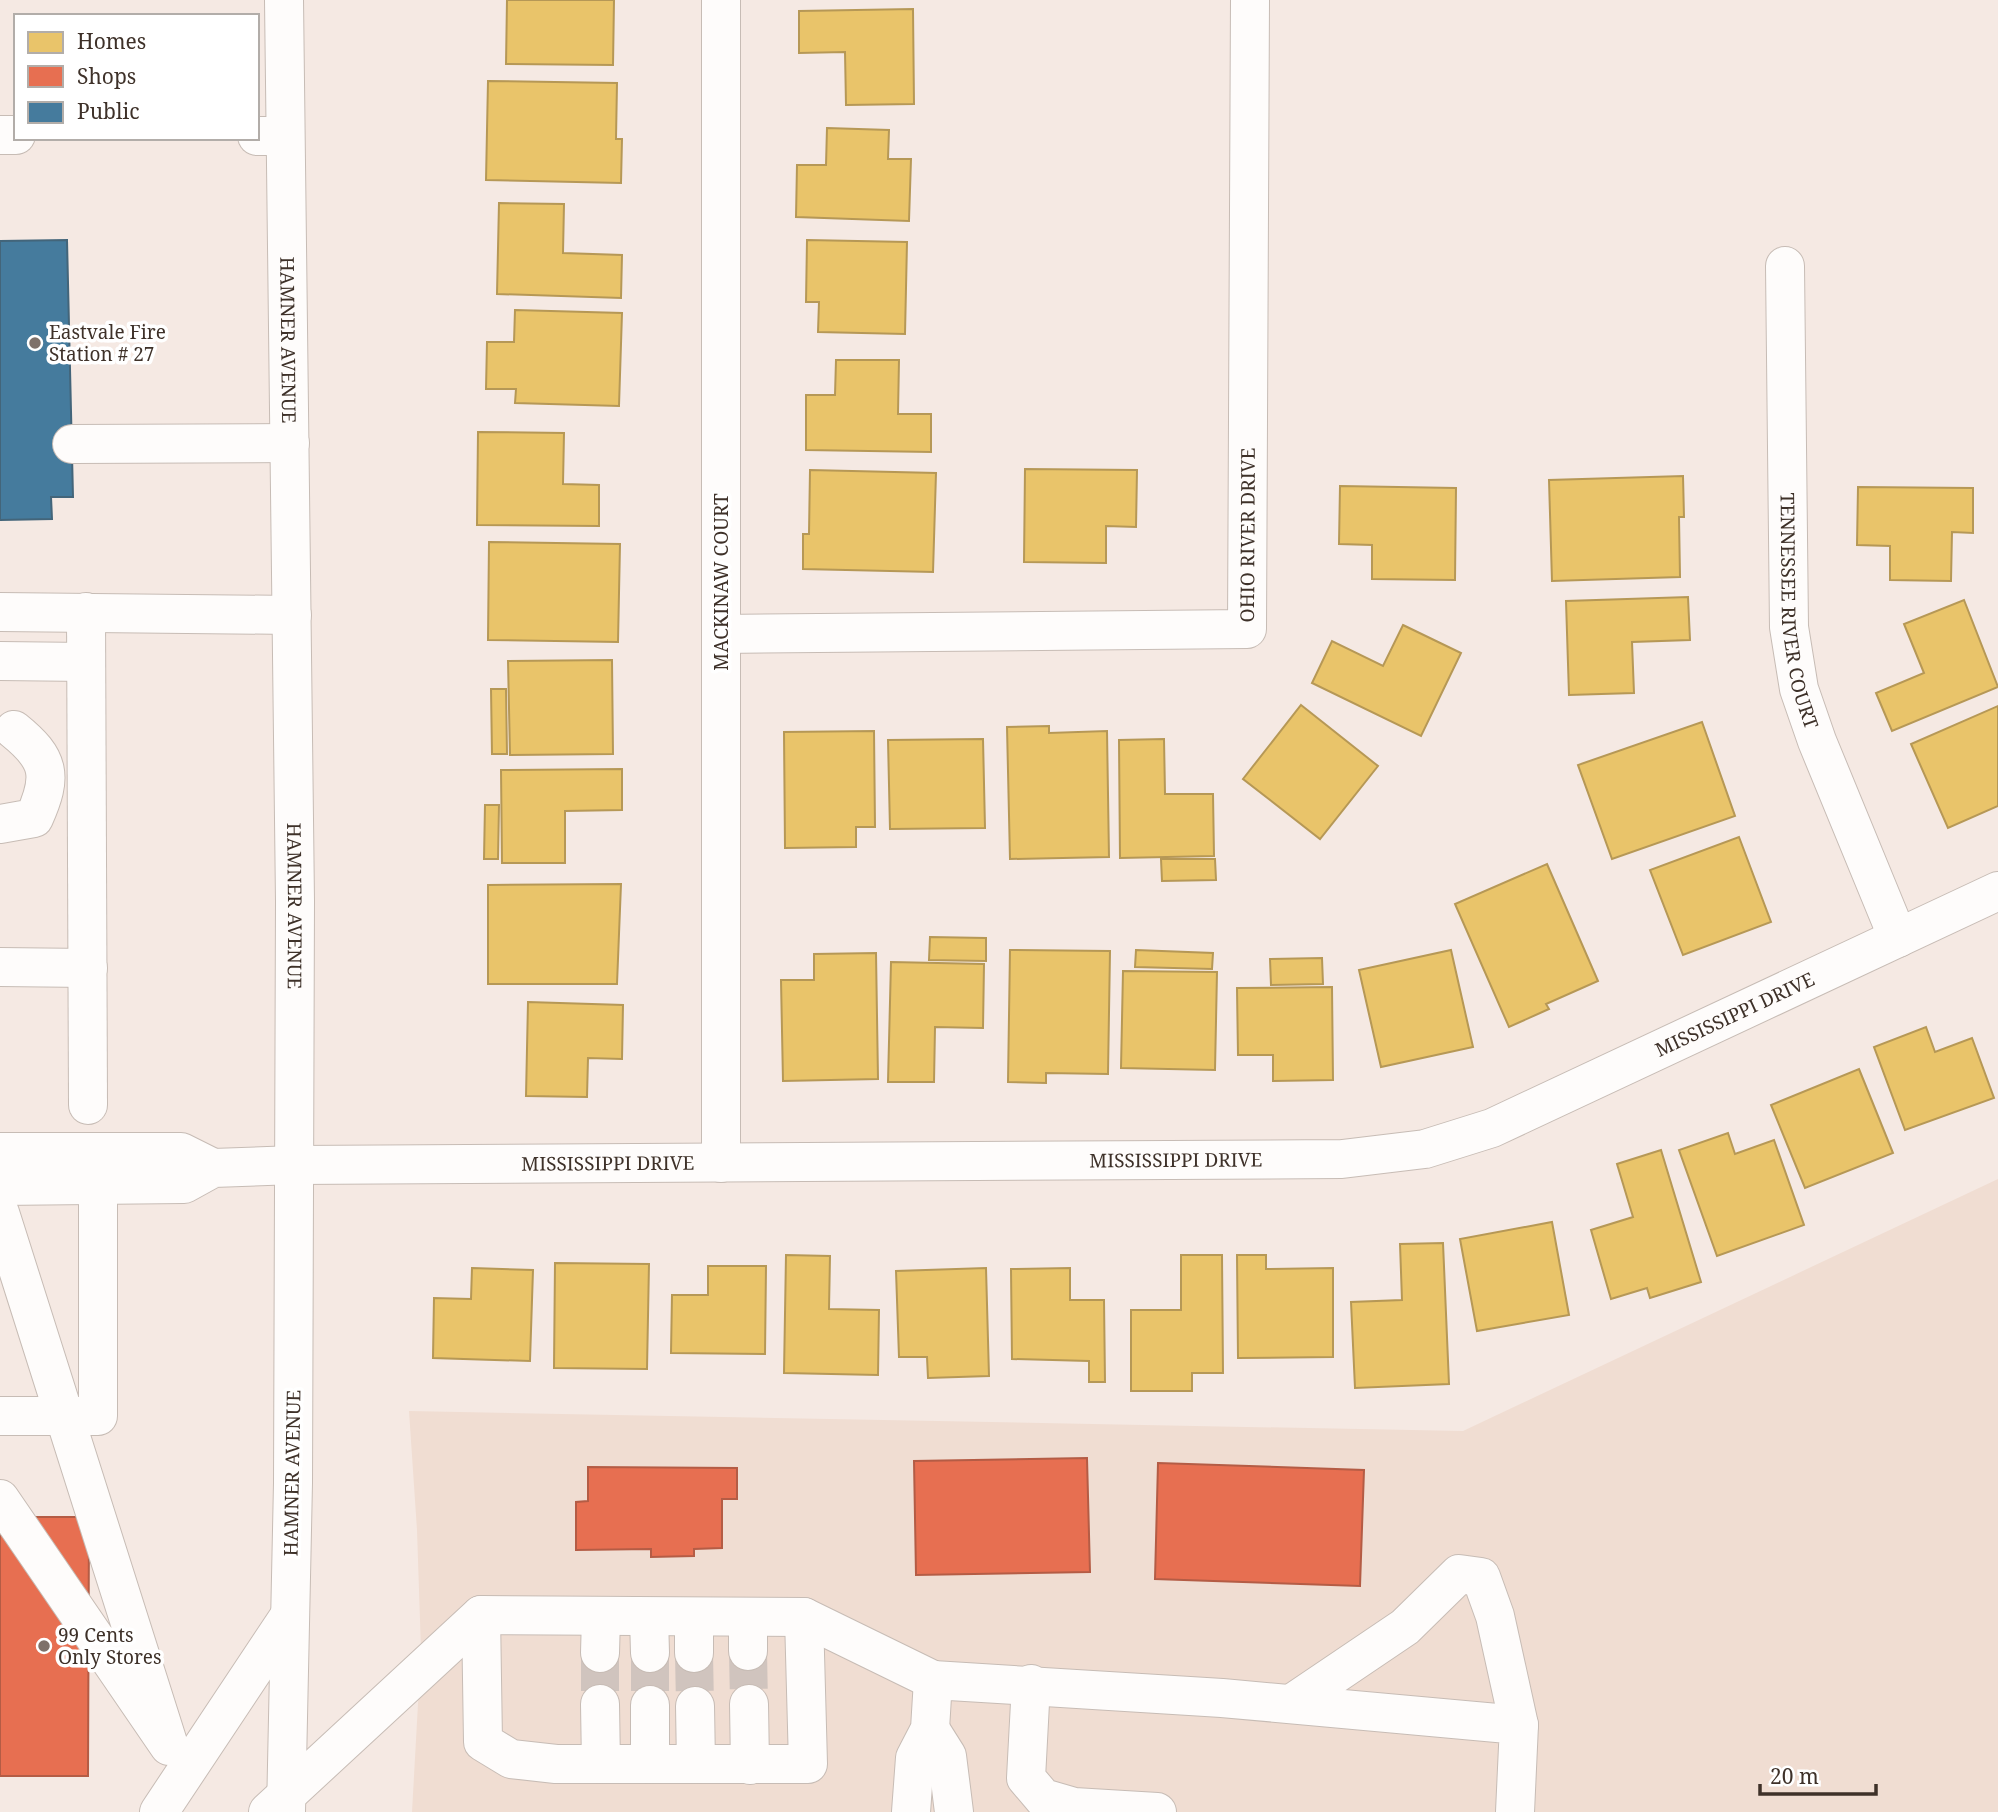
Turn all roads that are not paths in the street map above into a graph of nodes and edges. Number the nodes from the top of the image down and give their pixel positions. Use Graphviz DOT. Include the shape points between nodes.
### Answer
graph roads {
  1 [pos="284,0"];
  2 [pos="721,0"];
  3 [pos="1250,0"];
  4 [pos="271,136"];
  5 [pos="1785,266"];
  6 [pos="290,443"];
  7 [pos="72,444"];
  8 [pos="0,612"];
  9 [pos="86,612"];
  10 [pos="292,615"];
  11 [pos="721,634"];
  12 [pos="0,661"];
  13 [pos="86,662"];
  14 [pos="14,730"];
  15 [pos="17,821"];
  16 [pos="1998,891"];
  17 [pos="1898,938"];
  18 [pos="0,967"];
  19 [pos="88,968"];
  20 [pos="88,1105"];
  21 [pos="0,1152"];
  22 [pos="721,1163"];
  23 [pos="295,1165"];
  24 [pos="213,1168"];
  25 [pos="0,1186"];
  26 [pos="98,1186"];
  27 [pos="0,1213"];
  28 [pos="0,1416"];
  29 [pos="0,1499"];
  30 [pos="290,1615"];
  31 [pos="481,1615"];
  32 [pos="804,1617"];
  33 [pos="933,1680"];
  34 [pos="1031,1684"];
  35 [pos="600,1704"];
  36 [pos="749,1704"];
  37 [pos="1291,1704"];
  38 [pos="650,1705"];
  39 [pos="695,1706"];
  40 [pos="1519,1725"];
  41 [pos="930,1729"];
  42 [pos="601,1764"];
  43 [pos="650,1764"];
  44 [pos="696,1764"];
  45 [pos="750,1765"];
  46 [pos="159,1812"];
  47 [pos="268,1812"];
  48 [pos="286,1812"];
  49 [pos="911,1812"];
  50 [pos="954,1812"];
  51 [pos="1157,1812"];
  52 [pos="1515,1812"];
  1 -- 4 [label="street, HAMNER AVENUE"];
  2 -- 11 [label="street, MACKINAW COURT"];
  3 -- 11 [label="street, OHIO RIVER DRIVE" via="1247,629"];
  4 -- 6 [label="street, HAMNER AVENUE"];
  5 -- 17 [label="street, TENNESSEE RIVER COURT" via="1789,627 1797,676 1817,741"];
  6 -- 7 [label="street"];
  6 -- 10 [label="street, HAMNER AVENUE"];
  8 -- 9 [label="street"];
  9 -- 10 [label="street"];
  9 -- 13 [label="street"];
  10 -- 23 [label="street, HAMNER AVENUE"];
  11 -- 22 [label="street, MACKINAW COURT"];
  12 -- 13 [label="street"];
  13 -- 19 [label="street"];
  14 -- 15 [label="street" via="35,747 47,772 46,791"];
  16 -- 17 [label="street, MISSISSIPPI DRIVE"];
  17 -- 22 [label="street, MISSISSIPPI DRIVE" via="1492,1128 1425,1149 1342,1159"];
  18 -- 19 [label="street"];
  19 -- 20 [label="street"];
  21 -- 24 [label="street" via="181,1152"];
  22 -- 23 [label="street, MISSISSIPPI DRIVE"];
  23 -- 24 [label="street, MISSISSIPPI DRIVE"];
  23 -- 30 [label="street, HAMNER AVENUE"];
  24 -- 26 [label="street" via="184,1184"];
  25 -- 26 [label="street"];
  26 -- 28 [label="street" via="98,1416"];
  27 -- 29 [label="street" via="169,1746"];
  30 -- 46 [label="street"];
  30 -- 48 [label="street, HAMNER AVENUE"];
  31 -- 32 [label="street" via="601,1635 748,1634"];
  31 -- 42 [label="street" via="483,1742 511,1759"];
  31 -- 47 [label="street"];
  32 -- 33 [label="street"];
  32 -- 45 [label="street" via="808,1764"];
  33 -- 34 [label="street"];
  33 -- 41 [label="street"];
  34 -- 37 [label="street"];
  34 -- 51 [label="street" via="1026,1778 1043,1798 1074,1807"];
  35 -- 42 [label="street"];
  36 -- 45 [label="street"];
  37 -- 40 [label="street"];
  37 -- 40 [label="street" via="1405,1627 1459,1574 1481,1577 1495,1616"];
  38 -- 43 [label="street"];
  39 -- 44 [label="street"];
  40 -- 52 [label="street"];
  41 -- 49 [label="street" via="915,1758"];
  41 -- 50 [label="street" via="947,1756"];
  42 -- 43 [label="street"];
  43 -- 44 [label="street"];
  44 -- 45 [label="street"];
}
